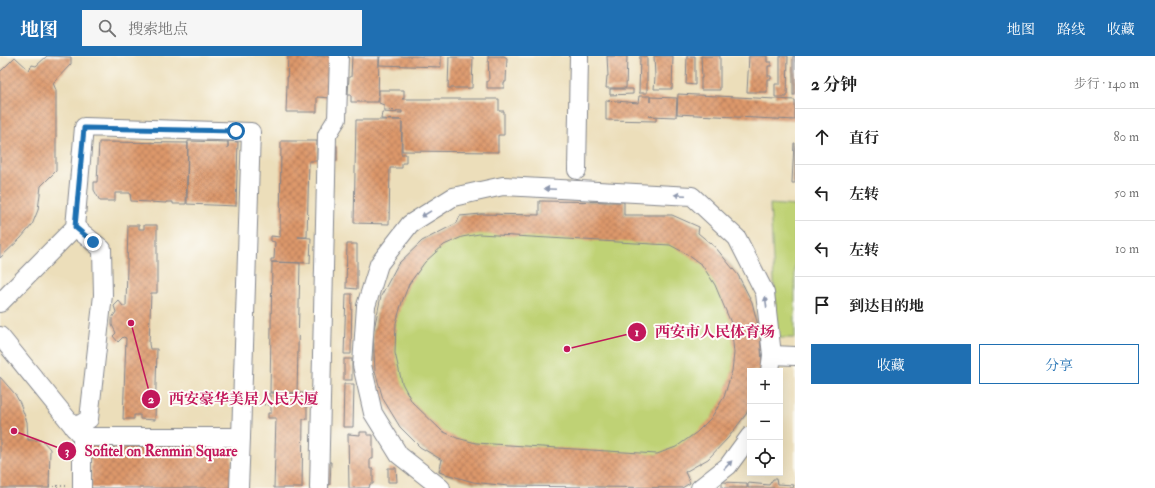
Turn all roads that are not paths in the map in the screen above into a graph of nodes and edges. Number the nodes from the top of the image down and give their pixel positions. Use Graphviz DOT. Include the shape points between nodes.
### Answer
graph roads {
  1 [pos="339,56"];
  2 [pos="579,56"];
  3 [pos="577,170"];
  4 [pos="75,227"];
  5 [pos="0,303"];
  6 [pos="0,336"];
  7 [pos="795,356"];
  8 [pos="771,363"];
  9 [pos="78,433"];
  10 [pos="242,437"];
  11 [pos="747,440"];
  12 [pos="82,487"];
  13 [pos="239,488"];
  14 [pos="319,488"];
  15 [pos="441,488"];
  16 [pos="700,488"];
  1 -- 14 [label="lane" via="337,120 327,135"];
  2 -- 3 [label="lane"];
  4 -- 5 [label="lane"];
  4 -- 9 [label="lane" via="102,249 103,295 89,419"];
  4 -- 10 [label="lane" via="84,128 251,132"];
  6 -- 9 [label="lane"];
  7 -- 8 [label="lane"];
  8 -- 15 [label="lane, one-way" via="764,294 737,238 692,196 503,186 453,197 410,224 379,264 366,306 362,365 373,413 399,455"];
  9 -- 10 [label="lane"];
  9 -- 12 [label="lane"];
  10 -- 13 [label="lane"];
  16 -- 11 [label="lane, one-way" via="728,466"];
}
